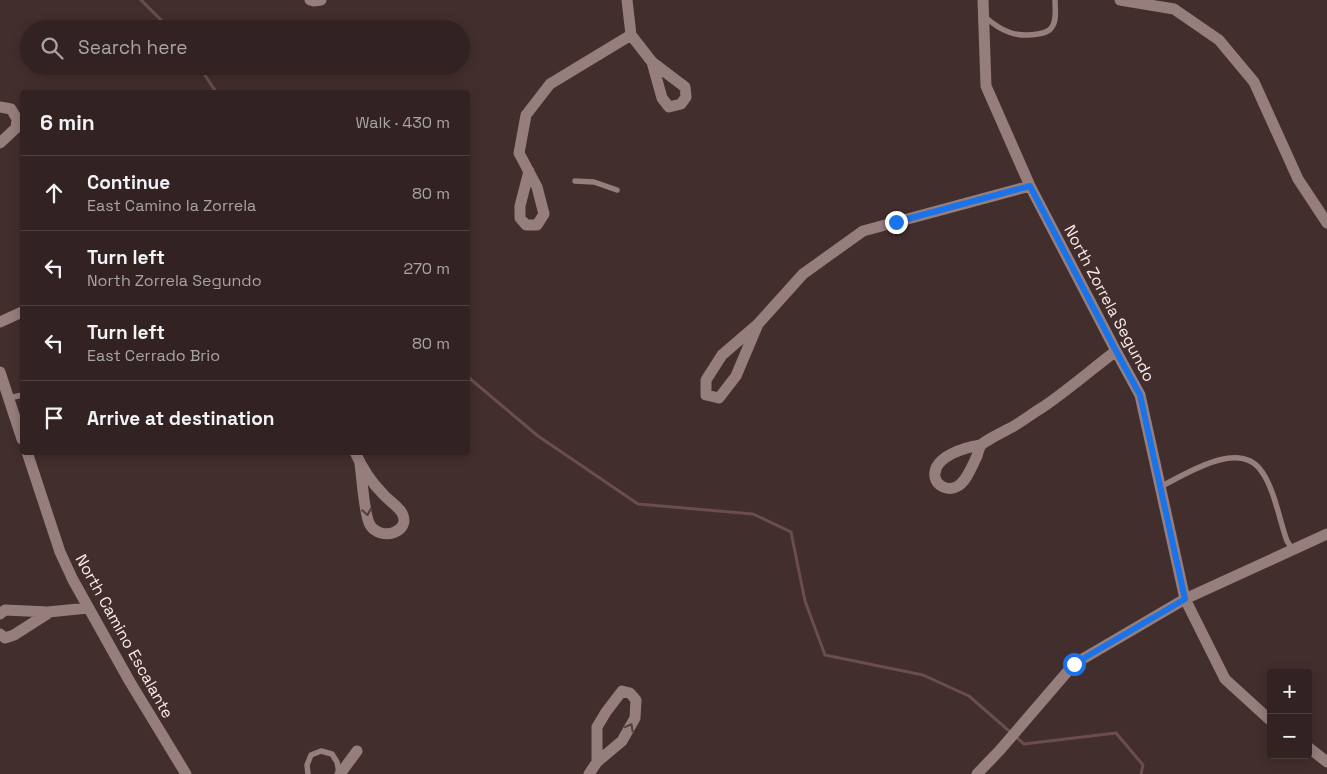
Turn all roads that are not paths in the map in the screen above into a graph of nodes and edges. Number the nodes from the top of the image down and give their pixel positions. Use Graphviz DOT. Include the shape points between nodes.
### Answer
graph roads {
  1 [pos="310,0"];
  2 [pos="321,0"];
  3 [pos="627,0"];
  4 [pos="982,0"];
  5 [pos="1055,0"];
  6 [pos="1120,0"];
  7 [pos="983,15"];
  8 [pos="631,35"];
  9 [pos="652,62"];
  10 [pos="0,107"];
  11 [pos="0,143"];
  12 [pos="529,171"];
  13 [pos="575,181"];
  14 [pos="1030,186"];
  15 [pos="617,190"];
  16 [pos="1327,223"];
  17 [pos="20,313"];
  18 [pos="0,322"];
  19 [pos="758,324"];
  20 [pos="1116,351"];
  21 [pos="0,372"];
  22 [pos="20,395"];
  23 [pos="9,398"];
  24 [pos="20,434"];
  25 [pos="981,445"];
  26 [pos="28,455"];
  27 [pos="356,455"];
  28 [pos="360,464"];
  29 [pos="1160,487"];
  30 [pos="1327,534"];
  31 [pos="1293,550"];
  32 [pos="1185,599"];
  33 [pos="88,608"];
  34 [pos="50,612"];
  35 [pos="0,614"];
  36 [pos="0,634"];
  37 [pos="1267,717"];
  38 [pos="1312,750"];
  39 [pos="357,751"];
  40 [pos="597,762"];
  41 [pos="1327,762"];
  42 [pos="186,774"];
  43 [pos="308,774"];
  44 [pos="340,774"];
  45 [pos="590,774"];
  46 [pos="977,774"];
  1 -- 2 [label="street"];
  3 -- 8 [label="street"];
  4 -- 7 [label="street, North Zorrela Segundo"];
  5 -- 7 [label="lane" via="1055,22 1048,32 1017,35 993,24"];
  6 -- 16 [label="street" via="1174,9 1219,40 1254,82 1298,179"];
  7 -- 14 [label="street, North Zorrela Segundo" via="986,86"];
  8 -- 9 [label="street"];
  8 -- 12 [label="street" via="550,84 526,115 519,153"];
  10 -- 11 [label="street" via="11,109 17,118 16,128"];
  13 -- 15 [label="lane" via="594,182"];
  14 -- 19 [label="street" via="863,231 803,274"];
  14 -- 20 [label="street, North Zorrela Segundo"];
  17 -- 18 [label="street"];
  19 -- 19 [label="street" via="736,376 719,398 706,395 706,380 722,355"];
  20 -- 25 [label="street" via="1045,406"];
  20 -- 29 [label="street, North Zorrela Segundo" via="1140,395"];
  21 -- 23 [label="street"];
  22 -- 23 [label="lane"];
  23 -- 24 [label="street"];
  26 -- 33 [label="street, North Camino Escalante" via="60,552"];
  27 -- 28 [label="street"];
  28 -- 28 [label="street, one-way" via="371,526 380,533 397,531 403,522 402,513 382,494"];
  29 -- 31 [label="lane" via="1223,459 1250,460 1262,470 1286,541"];
  29 -- 32 [label="street, North Zorrela Segundo"];
  30 -- 31 [label="street"];
  31 -- 32 [label="street"];
  32 -- 37 [label="street, North Zorrela Segundo" via="1225,680"];
  32 -- 46 [label="street" via="1074,664"];
  33 -- 34 [label="street"];
  33 -- 42 [label="street, North Camino Escalante"];
  34 -- 35 [label="street" via="5,610"];
  34 -- 36 [label="street" via="14,636 5,638"];
  38 -- 41 [label="street"];
  39 -- 44 [label="street"];
  40 -- 40 [label="street, one-way" via="622,741 635,718 636,700 630,693 622,691 597,727"];
  40 -- 45 [label="street"];
  43 -- 44 [label="lane" via="306,765 311,755 321,751 332,754"];
}
